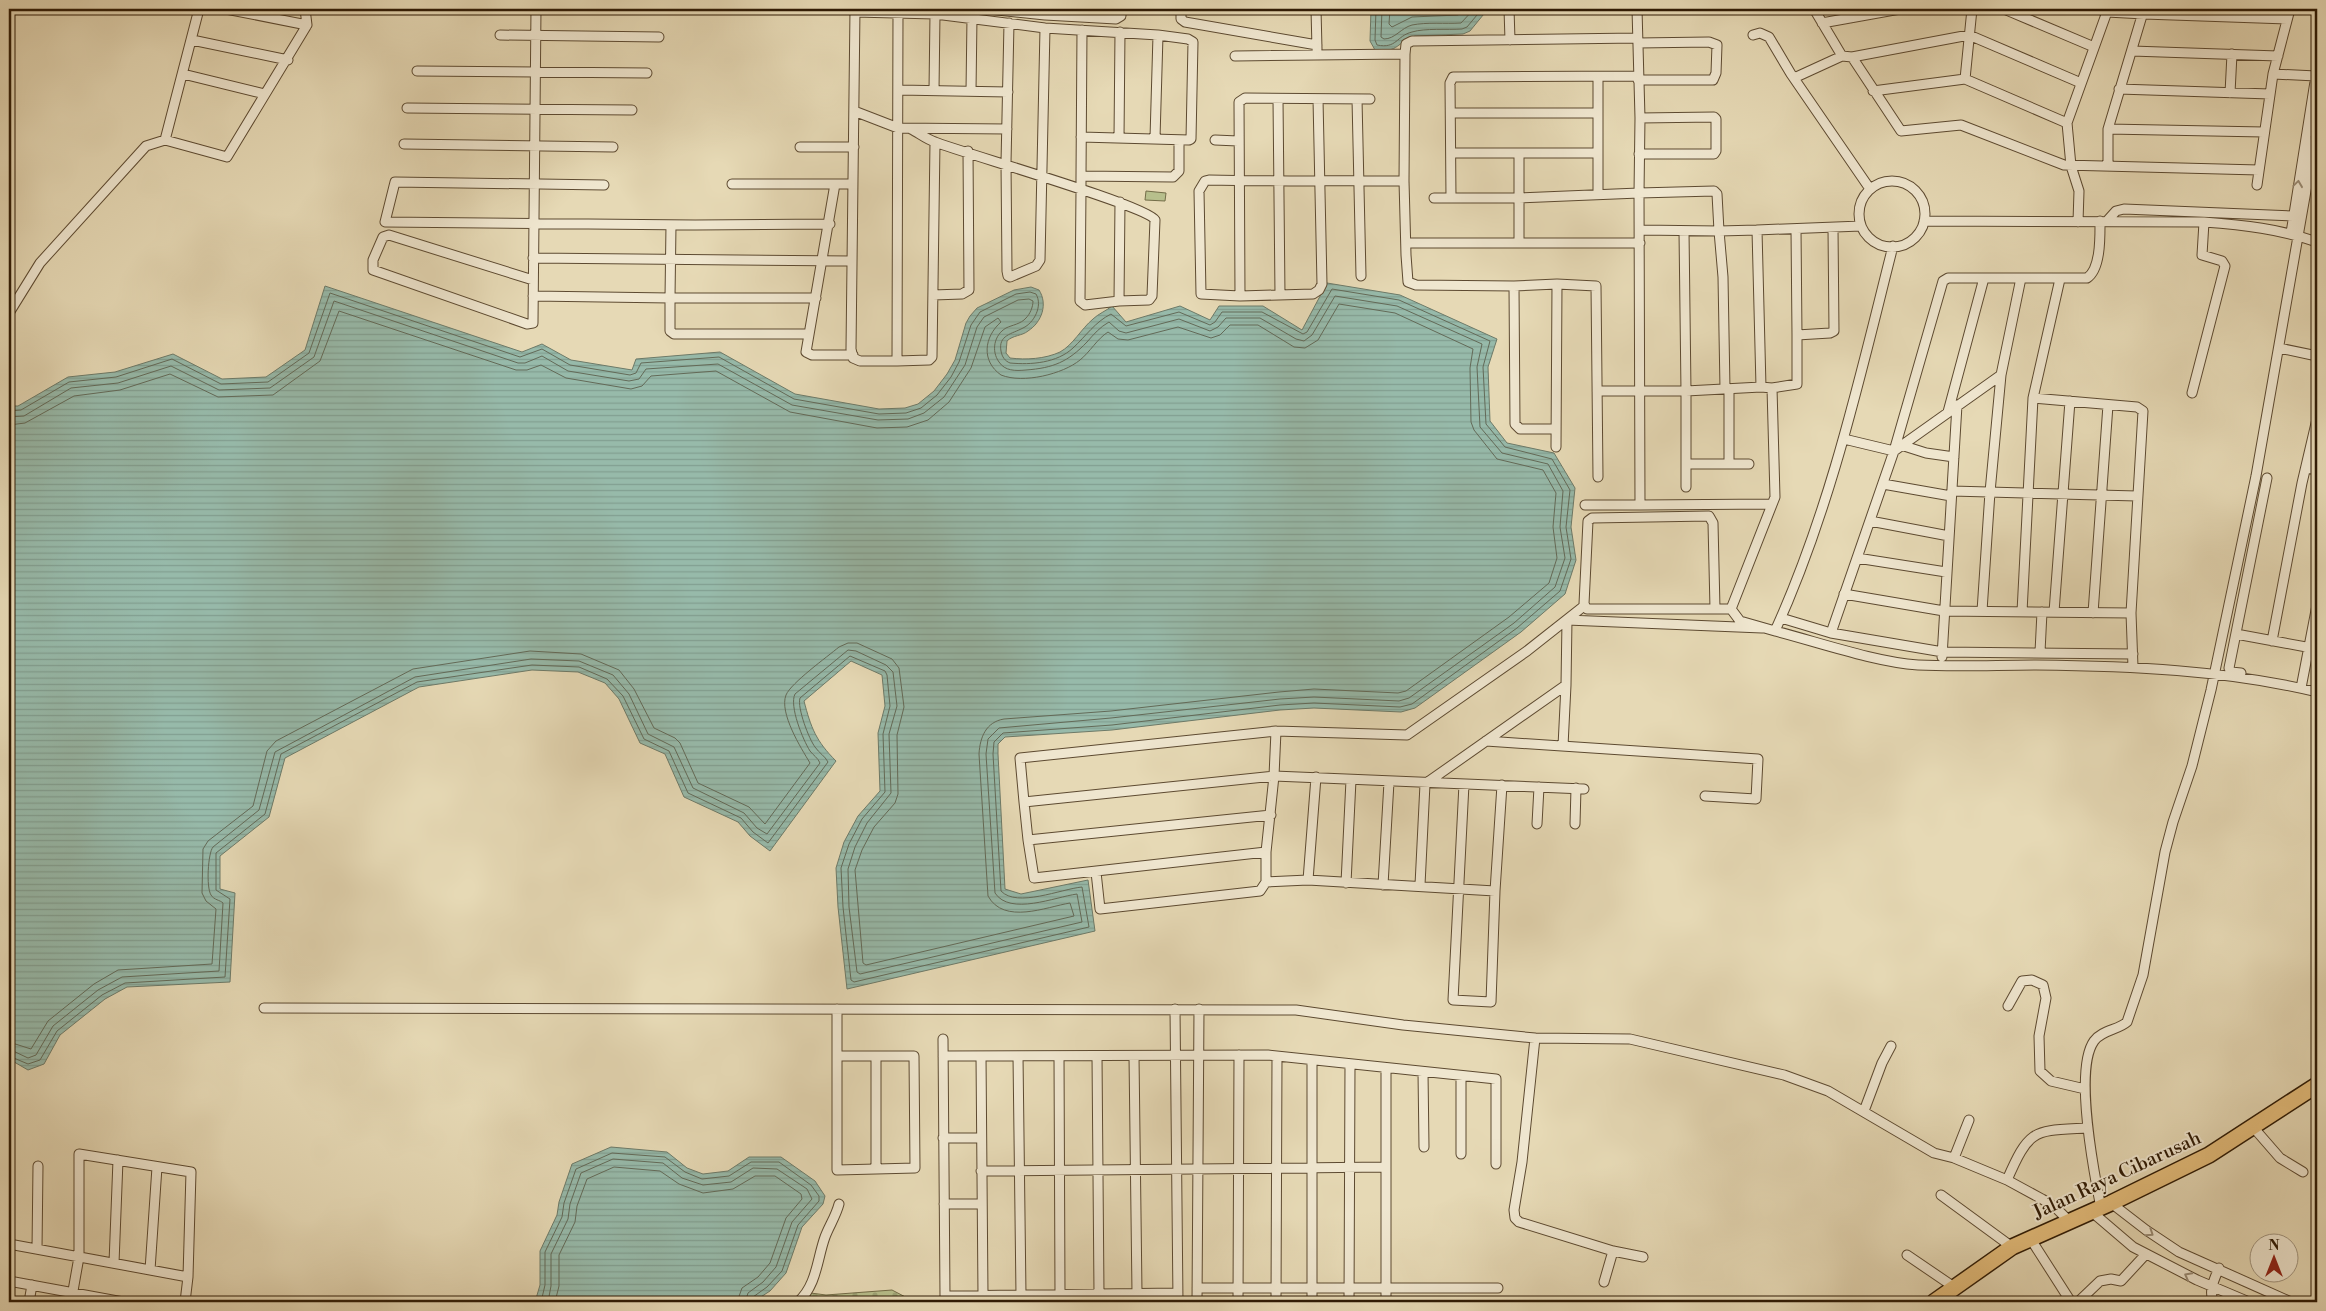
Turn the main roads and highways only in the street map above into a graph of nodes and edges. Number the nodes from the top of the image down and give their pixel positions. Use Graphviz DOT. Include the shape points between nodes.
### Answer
graph roads {
  1 [pos="2317,1085"];
  2 [pos="1934,1302"];
  1 -- 2 [label="main road, Jalan Raya Cibarusah" via="2209,1155 2012,1247"];
}
